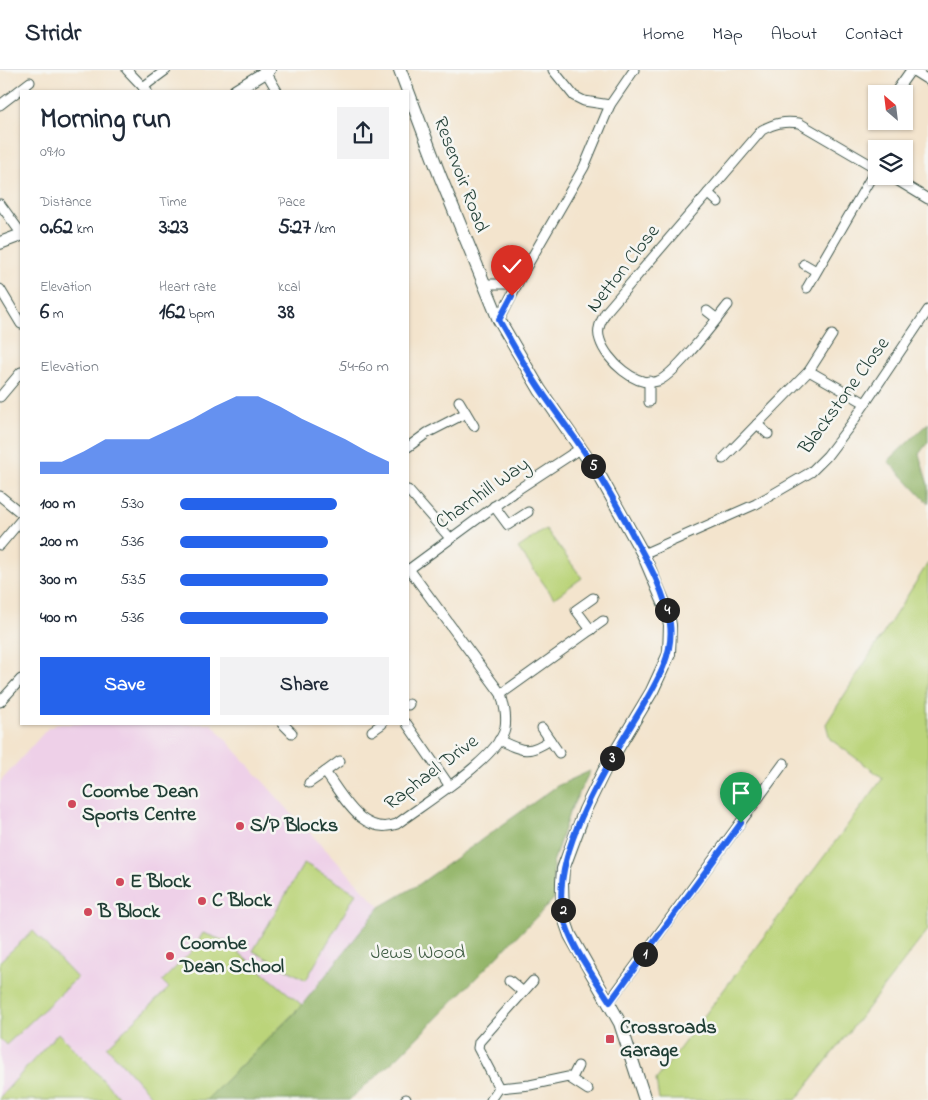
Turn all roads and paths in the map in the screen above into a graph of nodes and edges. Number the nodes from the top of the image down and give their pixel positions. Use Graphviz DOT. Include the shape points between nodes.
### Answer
graph roads {
  1 [pos="127,70"];
  2 [pos="166,70"];
  3 [pos="400,70"];
  4 [pos="553,70"];
  5 [pos="634,70"];
  6 [pos="912,70"];
  7 [pos="268,71"];
  8 [pos="928,80"];
  9 [pos="30,82"];
  10 [pos="901,85"];
  11 [pos="145,89"];
  12 [pos="237,90"];
  13 [pos="277,90"];
  14 [pos="408,90"];
  15 [pos="409,93"];
  16 [pos="0,105"];
  17 [pos="610,105"];
  18 [pos="868,163"];
  19 [pos="868,182"];
  20 [pos="906,185"];
  21 [pos="708,192"];
  22 [pos="928,198"];
  23 [pos="718,202"];
  24 [pos="0,204"];
  25 [pos="20,233"];
  26 [pos="20,234"];
  27 [pos="0,243"];
  28 [pos="804,264"];
  29 [pos="524,271"];
  30 [pos="816,271"];
  31 [pos="484,284"];
  32 [pos="807,288"];
  33 [pos="0,289"];
  34 [pos="728,305"];
  35 [pos="928,310"];
  36 [pos="707,311"];
  37 [pos="716,318"];
  38 [pos="499,320"];
  39 [pos="20,322"];
  40 [pos="832,335"];
  41 [pos="809,371"];
  42 [pos="20,373"];
  43 [pos="649,381"];
  44 [pos="0,397"];
  45 [pos="459,401"];
  46 [pos="649,402"];
  47 [pos="865,403"];
  48 [pos="466,413"];
  49 [pos="757,424"];
  50 [pos="474,426"];
  51 [pos="768,434"];
  52 [pos="409,446"];
  53 [pos="581,448"];
  54 [pos="723,458"];
  55 [pos="409,491"];
  56 [pos="0,496"];
  57 [pos="494,506"];
  58 [pos="20,512"];
  59 [pos="528,512"];
  60 [pos="20,521"];
  61 [pos="450,538"];
  62 [pos="0,545"];
  63 [pos="643,554"];
  64 [pos="409,569"];
  65 [pos="409,571"];
  66 [pos="593,598"];
  67 [pos="603,621"];
  68 [pos="591,630"];
  69 [pos="20,680"];
  70 [pos="501,694"];
  71 [pos="0,702"];
  72 [pos="284,725"];
  73 [pos="381,725"];
  74 [pos="408,725"];
  75 [pos="542,728"];
  76 [pos="372,731"];
  77 [pos="292,733"];
  78 [pos="499,740"];
  79 [pos="550,740"];
  80 [pos="559,753"];
  81 [pos="340,761"];
  82 [pos="784,763"];
  83 [pos="325,772"];
  84 [pos="309,783"];
  85 [pos="449,785"];
  86 [pos="509,980"];
  87 [pos="533,981"];
  88 [pos="523,992"];
  89 [pos="610,1002"];
  90 [pos="578,1066"];
  91 [pos="572,1078"];
  92 [pos="499,1088"];
  93 [pos="588,1090"];
  94 [pos="491,1100"];
  95 [pos="645,1100"];
  1 -- 11 [label="street"];
  2 -- 11 [label="street"];
  3 -- 14 [label="street, Reservoir Road"];
  4 -- 17 [label="street" via="574,96"];
  5 -- 17 [label="street"];
  6 -- 8 [label="street"];
  6 -- 10 [label="street"];
  7 -- 12 [label="street"];
  7 -- 13 [label="street"];
  9 -- 16 [label="street"];
  15 -- 31 [label="street, Reservoir Road"];
  17 -- 29 [label="street" via="584,167"];
  18 -- 21 [label="street, Netton Close" via="799,124 774,123 762,130"];
  19 -- 30 [label="street"];
  20 -- 22 [label="street"];
  21 -- 23 [label="street"];
  21 -- 43 [label="street, Netton Close" via="599,324 599,339 605,352 635,378"];
  24 -- 25 [label="street"];
  26 -- 27 [label="street"];
  28 -- 30 [label="street"];
  29 -- 31 [label="street" via="510,284"];
  29 -- 38 [label="street"];
  30 -- 32 [label="street"];
  31 -- 38 [label="street, Reservoir Road"];
  33 -- 39 [label="street"];
  34 -- 37 [label="street"];
  35 -- 47 [label="street, Blackstone Close"];
  36 -- 37 [label="street"];
  37 -- 43 [label="street" via="671,372 659,381"];
  38 -- 53 [label="street, Reservoir Road" via="540,390"];
  40 -- 41 [label="street"];
  41 -- 47 [label="street"];
  41 -- 49 [label="street"];
  42 -- 44 [label="street"];
  43 -- 46 [label="street"];
  45 -- 48 [label="street"];
  47 -- 63 [label="street, Blackstone Close" via="828,456 811,472 756,504"];
  48 -- 50 [label="street"];
  48 -- 52 [label="street"];
  49 -- 51 [label="street"];
  49 -- 54 [label="street"];
  53 -- 57 [label="street, Charnhill Way"];
  53 -- 63 [label="street, Reservoir Road"];
  55 -- 61 [label="street"];
  56 -- 58 [label="street"];
  57 -- 59 [label="street" via="508,525"];
  57 -- 61 [label="street, Charnhill Way"];
  60 -- 62 [label="street"];
  61 -- 64 [label="street, Charnhill Way"];
  63 -- 89 [label="street, Reservoir Road" via="667,610 669,654 652,691 604,770 585,810 563,869 562,882 562,908 570,934"];
  65 -- 70 [label="street, Raphael Drive"];
  66 -- 68 [label="street" via="576,610"];
  67 -- 68 [label="street"];
  68 -- 70 [label="street"];
  69 -- 71 [label="street"];
  70 -- 78 [label="street, Raphael Drive" via="506,714 505,729"];
  72 -- 77 [label="street"];
  73 -- 76 [label="street"];
  74 -- 85 [label="street"];
  75 -- 79 [label="street"];
  78 -- 79 [label="street" via="526,752"];
  78 -- 85 [label="street, Raphael Drive" via="492,751"];
  79 -- 80 [label="street"];
  81 -- 83 [label="street"];
  82 -- 89 [label="street"];
  83 -- 84 [label="street"];
  83 -- 85 [label="street, Raphael Drive" via="360,819 387,828 398,824"];
  86 -- 88 [label="street"];
  87 -- 88 [label="street"];
  88 -- 92 [label="street" via="479,1042 478,1048"];
  89 -- 95 [label="street, Reservoir Road" via="633,1058"];
  90 -- 91 [label="street"];
  91 -- 92 [label="street"];
  91 -- 93 [label="street"];
  92 -- 94 [label="street"];
}
